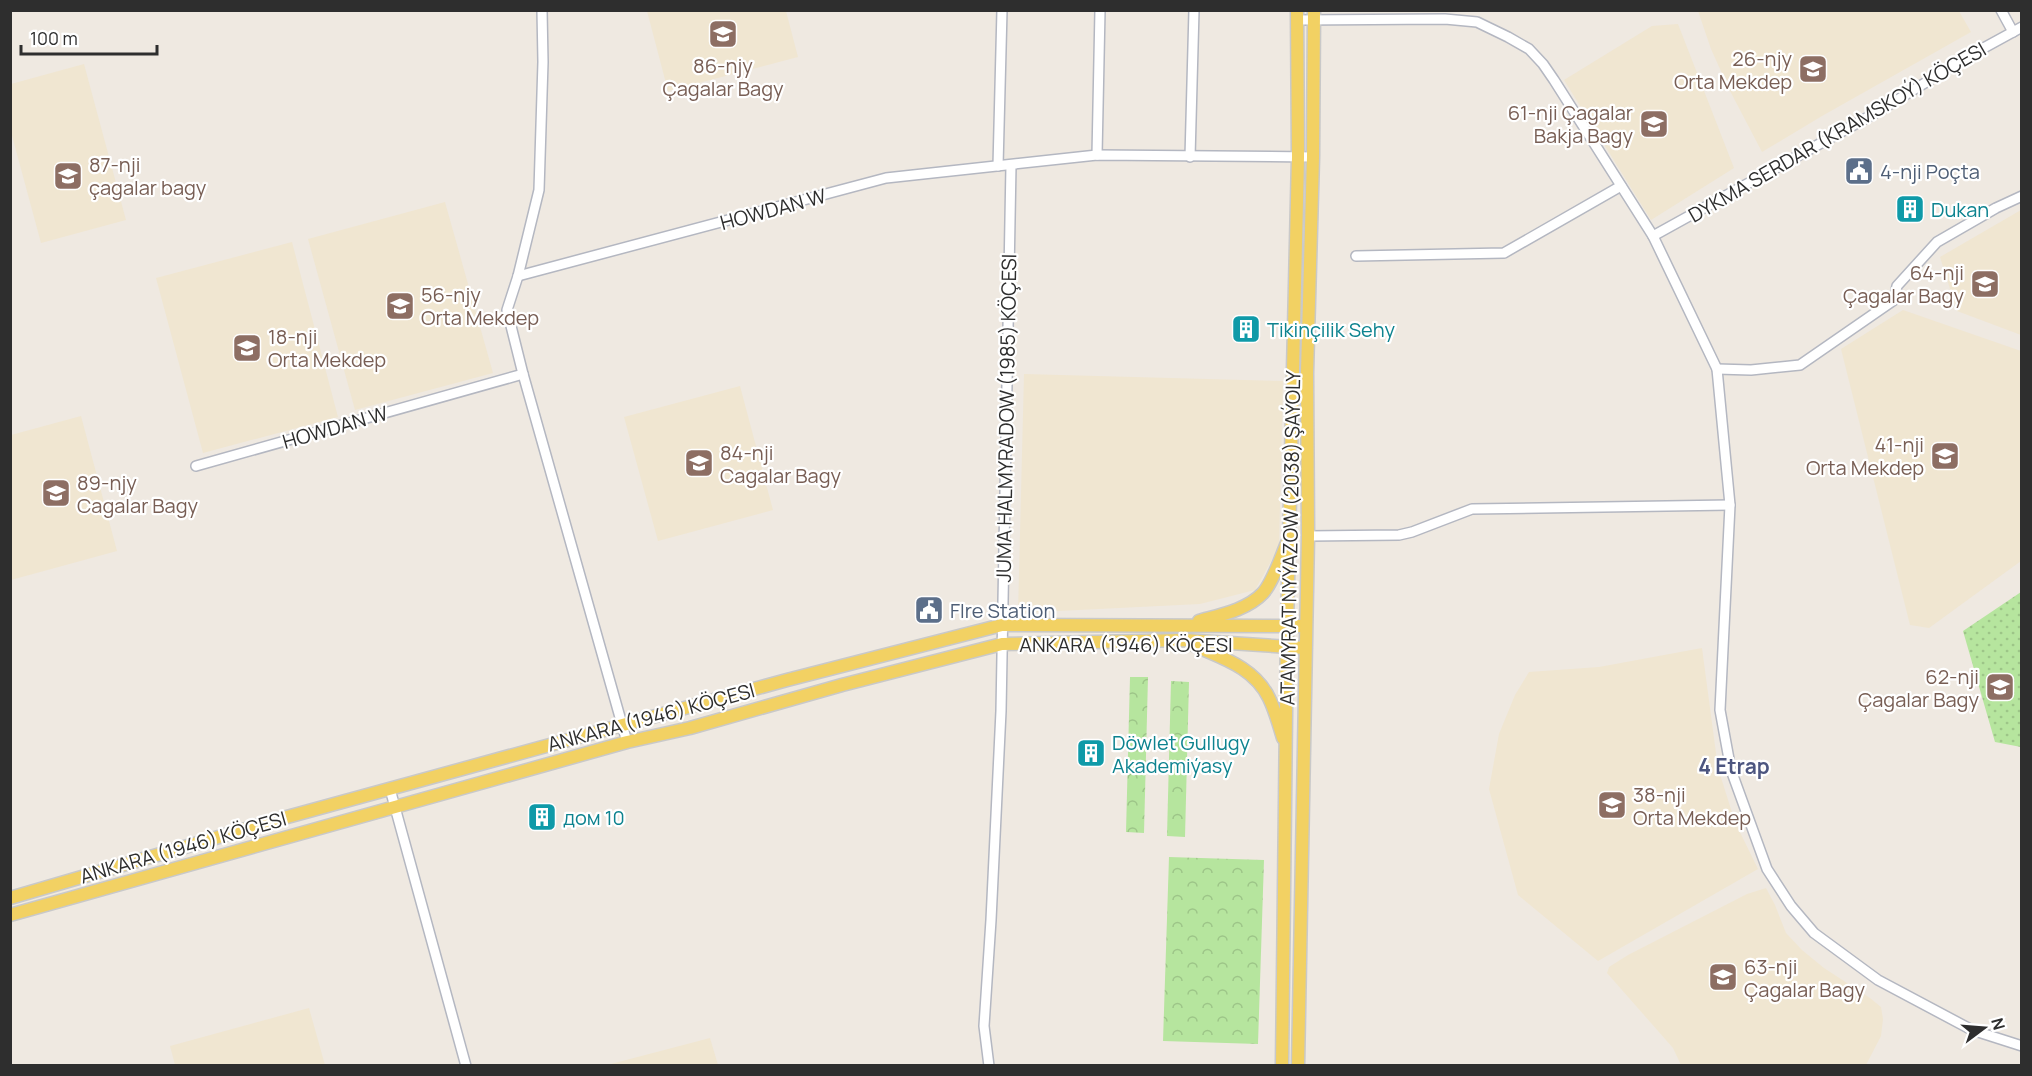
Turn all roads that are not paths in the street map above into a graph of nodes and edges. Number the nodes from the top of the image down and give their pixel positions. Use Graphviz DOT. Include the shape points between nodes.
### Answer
graph roads {
  1 [pos="542,10"];
  2 [pos="1002,10"];
  3 [pos="1100,10"];
  4 [pos="1194,10"];
  5 [pos="2001,10"];
  6 [pos="1297,15"];
  7 [pos="1314,15"];
  8 [pos="2017,30"];
  9 [pos="1097,155"];
  10 [pos="1190,157"];
  11 [pos="1298,157"];
  12 [pos="1313,157"];
  13 [pos="1011,165"];
  14 [pos="998,166"];
  15 [pos="1621,186"];
  16 [pos="2022,196"];
  17 [pos="1653,236"];
  18 [pos="1356,256"];
  19 [pos="518,276"];
  20 [pos="1718,369"];
  21 [pos="523,374"];
  22 [pos="196,466"];
  23 [pos="1730,505"];
  24 [pos="1290,536"];
  25 [pos="1308,536"];
  26 [pos="1002,625"];
  27 [pos="1184,626"];
  28 [pos="1287,626"];
  29 [pos="1305,626"];
  30 [pos="1184,640"];
  31 [pos="1002,644"];
  32 [pos="1288,647"];
  33 [pos="1305,648"];
  34 [pos="622,725"];
  35 [pos="627,742"];
  36 [pos="1286,746"];
  37 [pos="390,789"];
  38 [pos="395,807"];
  39 [pos="13,896"];
  40 [pos="10,915"];
  41 [pos="2022,1046"];
  42 [pos="466,1065"];
  43 [pos="989,1065"];
  44 [pos="1282,1065"];
  45 [pos="1298,1065"];
  1 -- 19 [label="street" via="538,190"];
  2 -- 14 [label="street"];
  3 -- 9 [label="street"];
  4 -- 10 [label="street"];
  5 -- 8 [label="street"];
  6 -- 7 [label="street"];
  6 -- 11 [label="main road, ATAMYRAT NYÝAZOW (2038) ŞAÝOLY"];
  7 -- 12 [label="main road, ATAMYRAT NYÝAZOW (2038) ŞAÝOLY"];
  7 -- 15 [label="street" via="1477,22 1508,36 1543,64"];
  8 -- 17 [label="street, DYKMA SERDAR (KRAMSKOÝ) KÖÇESI"];
  9 -- 10 [label="street, HOWDAN W"];
  9 -- 13 [label="street, HOWDAN W"];
  10 -- 11 [label="street, HOWDAN W"];
  11 -- 12 [label="street, HOWDAN W"];
  11 -- 24 [label="main road, ATAMYRAT NYÝAZOW (2038) ŞAÝOLY"];
  12 -- 25 [label="main road, ATAMYRAT NYÝAZOW (2038) ŞAÝOLY" via="1307,373"];
  13 -- 14 [label="street, HOWDAN W"];
  13 -- 26 [label="street, JUMA HALMYRADOW (1985) KÖÇESI"];
  14 -- 19 [label="street, HOWDAN W" via="886,178"];
  15 -- 17 [label="street"];
  15 -- 18 [label="street" via="1504,253"];
  16 -- 20 [label="street" via="1937,242 1897,286 1894,300 1800,365"];
  17 -- 20 [label="street"];
  19 -- 21 [label="street" via="507,310"];
  20 -- 23 [label="street"];
  21 -- 22 [label="street, HOWDAN W"];
  21 -- 34 [label="street"];
  23 -- 25 [label="street" via="1472,509 1399,535"];
  23 -- 41 [label="street" via="1720,710 1728,760 1767,869 1814,933 1878,980 1972,1030"];
  24 -- 27 [label="main road" via="1263,593 1249,604"];
  24 -- 28 [label="main road, ATAMYRAT NYÝAZOW (2038) ŞAÝOLY"];
  25 -- 29 [label="main road, ATAMYRAT NYÝAZOW (2038) ŞAÝOLY"];
  26 -- 27 [label="main road, ANKARA (1946) KÖÇESI"];
  26 -- 31 [label="street, JUMA HALMYRADOW (1985) KÖÇESI"];
  26 -- 34 [label="main road, ANKARA (1946) KÖÇESI"];
  27 -- 28 [label="main road, ANKARA (1946) KÖÇESI"];
  28 -- 29 [label="main road, ANKARA (1946) KÖÇESI"];
  28 -- 32 [label="main road, ATAMYRAT NYÝAZOW (2038) ŞAÝOLY"];
  29 -- 33 [label="main road, ATAMYRAT NYÝAZOW (2038) ŞAÝOLY"];
  30 -- 31 [label="main road, ANKARA (1946) KÖÇESI"];
  30 -- 32 [label="main road, ANKARA (1946) KÖÇESI"];
  30 -- 36 [label="main road" via="1244,668 1256,678 1270,700"];
  31 -- 35 [label="main road, ANKARA (1946) KÖÇESI"];
  31 -- 43 [label="street, JUMA HALMYRADOW (1985) KÖÇESI" via="984,1026"];
  32 -- 33 [label="main road, ANKARA (1946) KÖÇESI"];
  32 -- 36 [label="main road, ATAMYRAT NYÝAZOW (2038) ŞAÝOLY"];
  33 -- 45 [label="main road, ATAMYRAT NYÝAZOW (2038) ŞAÝOLY"];
  34 -- 35 [label="street"];
  34 -- 37 [label="main road, ANKARA (1946) KÖÇESI"];
  35 -- 38 [label="main road, ANKARA (1946) KÖÇESI"];
  36 -- 44 [label="main road, ATAMYRAT NYÝAZOW (2038) ŞAÝOLY"];
  37 -- 38 [label="street"];
  37 -- 39 [label="main road, ANKARA (1946) KÖÇESI"];
  38 -- 40 [label="main road, ANKARA (1946) KÖÇESI"];
  38 -- 42 [label="street"];
}
